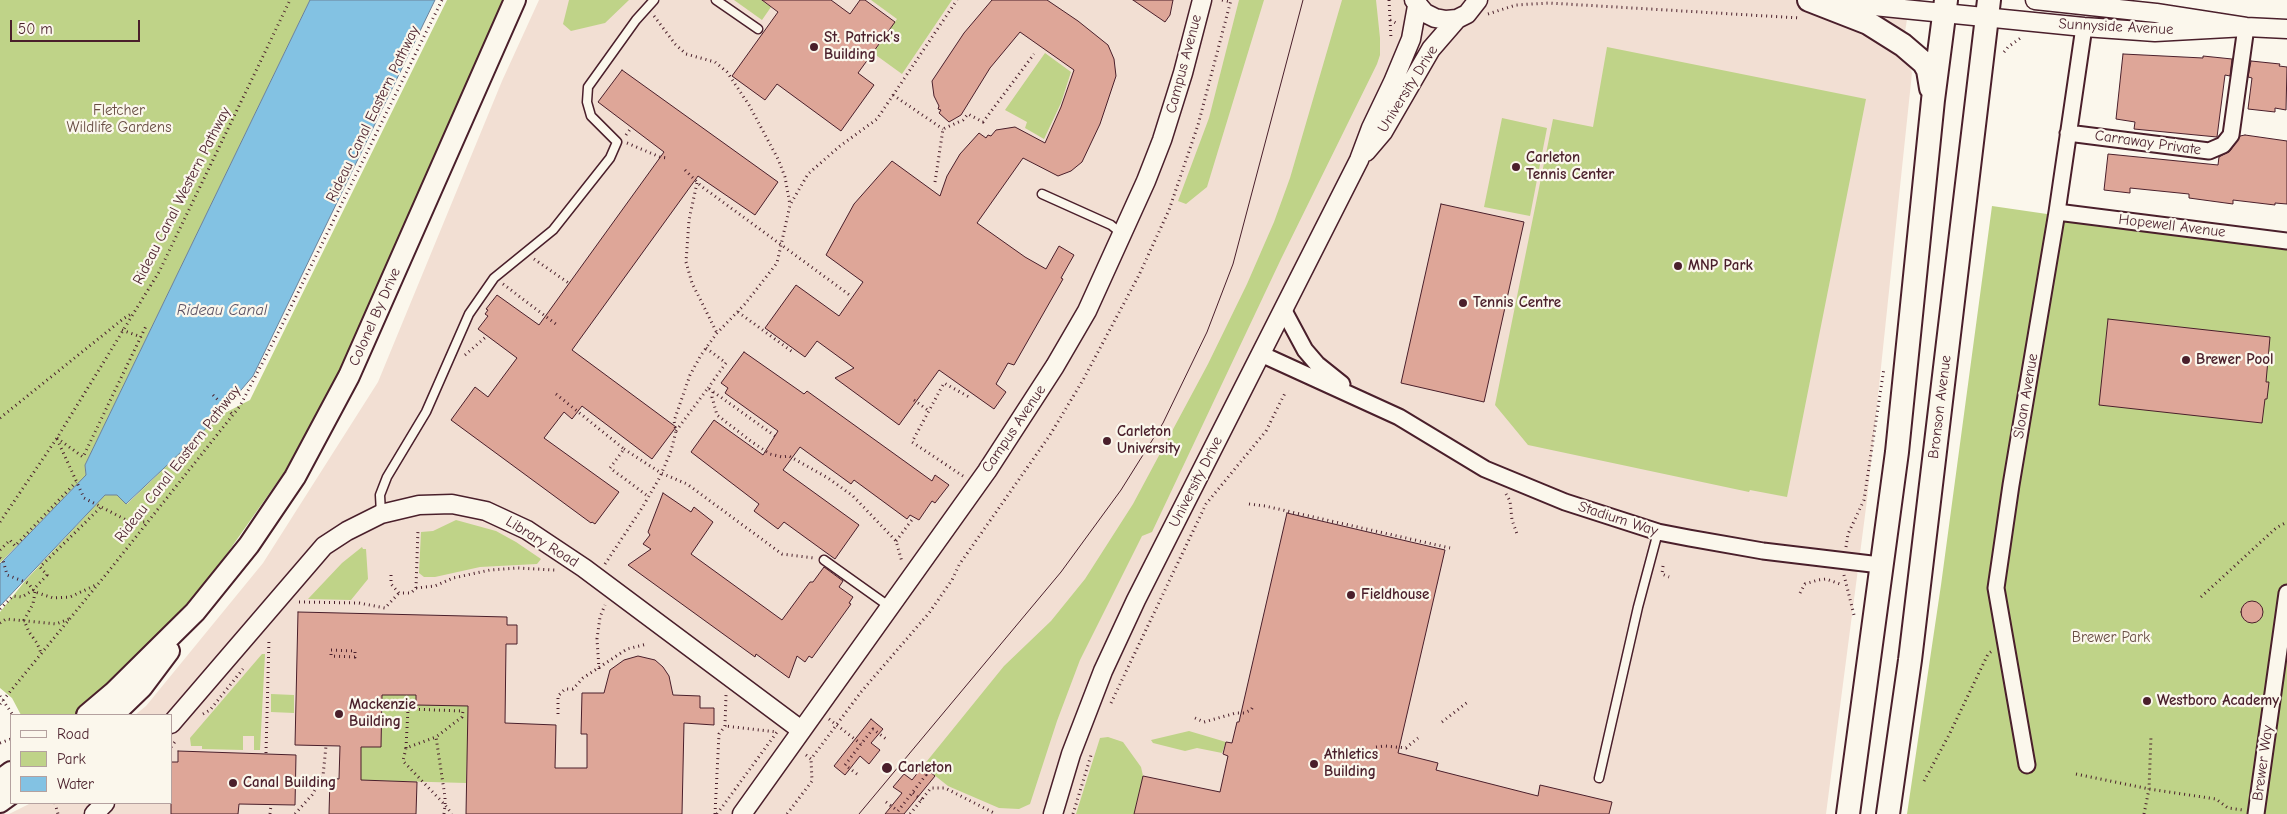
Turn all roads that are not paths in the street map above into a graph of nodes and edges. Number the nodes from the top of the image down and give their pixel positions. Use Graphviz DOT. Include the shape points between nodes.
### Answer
graph roads {
  1 [pos="515,0"];
  2 [pos="654,0"];
  3 [pos="716,0"];
  4 [pos="1202,0"];
  5 [pos="1819,0"];
  6 [pos="2035,0"];
  7 [pos="2059,1"];
  8 [pos="1415,3"];
  9 [pos="2108,4"];
  10 [pos="1481,6"];
  11 [pos="1945,6"];
  12 [pos="1988,9"];
  13 [pos="1809,10"];
  14 [pos="1457,19"];
  15 [pos="2246,26"];
  16 [pos="2084,27"];
  17 [pos="758,28"];
  18 [pos="2287,29"];
  19 [pos="1933,100"];
  20 [pos="2068,133"];
  21 [pos="1359,160"];
  22 [pos="1042,194"];
  23 [pos="2057,212"];
  24 [pos="1122,234"];
  25 [pos="2287,241"];
  26 [pos="1284,310"];
  27 [pos="1261,354"];
  28 [pos="1377,406"];
  29 [pos="382,514"];
  30 [pos="1658,532"];
  31 [pos="824,560"];
  32 [pos="1880,565"];
  33 [pos="2287,593"];
  34 [pos="890,607"];
  35 [pos="195,612"];
  36 [pos="87,714"];
  37 [pos="114,714"];
  38 [pos="172,723"];
  39 [pos="801,730"];
  40 [pos="2027,765"];
  41 [pos="1599,778"];
  42 [pos="104,804"];
  43 [pos="2256,813"];
  44 [pos="94,814"];
  45 [pos="742,814"];
  46 [pos="1053,814"];
  47 [pos="1848,814"];
  48 [pos="1888,814"];
  1 -- 35 [label="main road, Colonel By Drive" via="323,428 255,537"];
  2 -- 29 [label="lane" via="588,87 587,102 591,116 617,142 610,158 553,230 494,278 469,314 430,404 387,477 380,495"];
  3 -- 17 [label="lane"];
  4 -- 24 [label="street, Campus Avenue" via="1162,140"];
  5 -- 11 [label="street"];
  6 -- 7 [label="street, Sunnyside Avenue"];
  7 -- 9 [label="street, Sunnyside Avenue"];
  8 -- 14 [label="street" via="1435,18"];
  8 -- 21 [label="street, University Drive" via="1411,39 1394,82 1370,128"];
  9 -- 15 [label="street, Sunnyside Avenue"];
  10 -- 14 [label="street, University Drive"];
  11 -- 12 [label="street"];
  11 -- 19 [label="main road"];
  12 -- 16 [label="street, Sunnyside Avenue"];
  12 -- 48 [label="main road, Bronson Avenue"];
  13 -- 19 [label="main road" via="1868,23 1919,57 1928,70"];
  14 -- 21 [label="street, University Drive" via="1432,49 1383,132"];
  15 -- 16 [label="street, Sunnyside Avenue" via="2155,32"];
  15 -- 18 [label="street, Sunnyside Avenue"];
  15 -- 20 [label="street, Carraway Private" via="2231,135 2223,145 2209,151"];
  16 -- 20 [label="street, Sloan Avenue"];
  19 -- 32 [label="main road" via="1897,452"];
  20 -- 23 [label="street, Sloan Avenue"];
  21 -- 26 [label="street, University Drive"];
  22 -- 24 [label="lane" via="1111,225"];
  23 -- 25 [label="street, Hopewell Avenue"];
  23 -- 40 [label="street, Sloan Avenue" via="1996,588"];
  24 -- 34 [label="street, Campus Avenue" via="1098,289 1055,366 992,463"];
  26 -- 27 [label="street, University Drive"];
  26 -- 28 [label="street, Stadium Way" via="1297,337 1317,364"];
  27 -- 28 [label="street, Stadium Way"];
  27 -- 46 [label="street, University Drive" via="1106,664 1071,754"];
  28 -- 30 [label="street, Stadium Way" via="1498,474 1565,502"];
  29 -- 38 [label="street, Library Road" via="347,531 318,552"];
  29 -- 39 [label="street, Library Road" via="419,505 469,506 528,530"];
  30 -- 32 [label="street, Stadium Way" via="1763,551"];
  30 -- 41 [label="lane"];
  31 -- 34 [label="lane"];
  32 -- 47 [label="main road"];
  33 -- 43 [label="street, Brewer Way"];
  34 -- 39 [label="street, Campus Avenue"];
  35 -- 36 [label="main road, Colonel By Drive"];
  35 -- 37 [label="main road, Colonel By Drive" via="157,669"];
  39 -- 45 [label="street, Campus Avenue"];
  42 -- 44 [label="street"];
}
